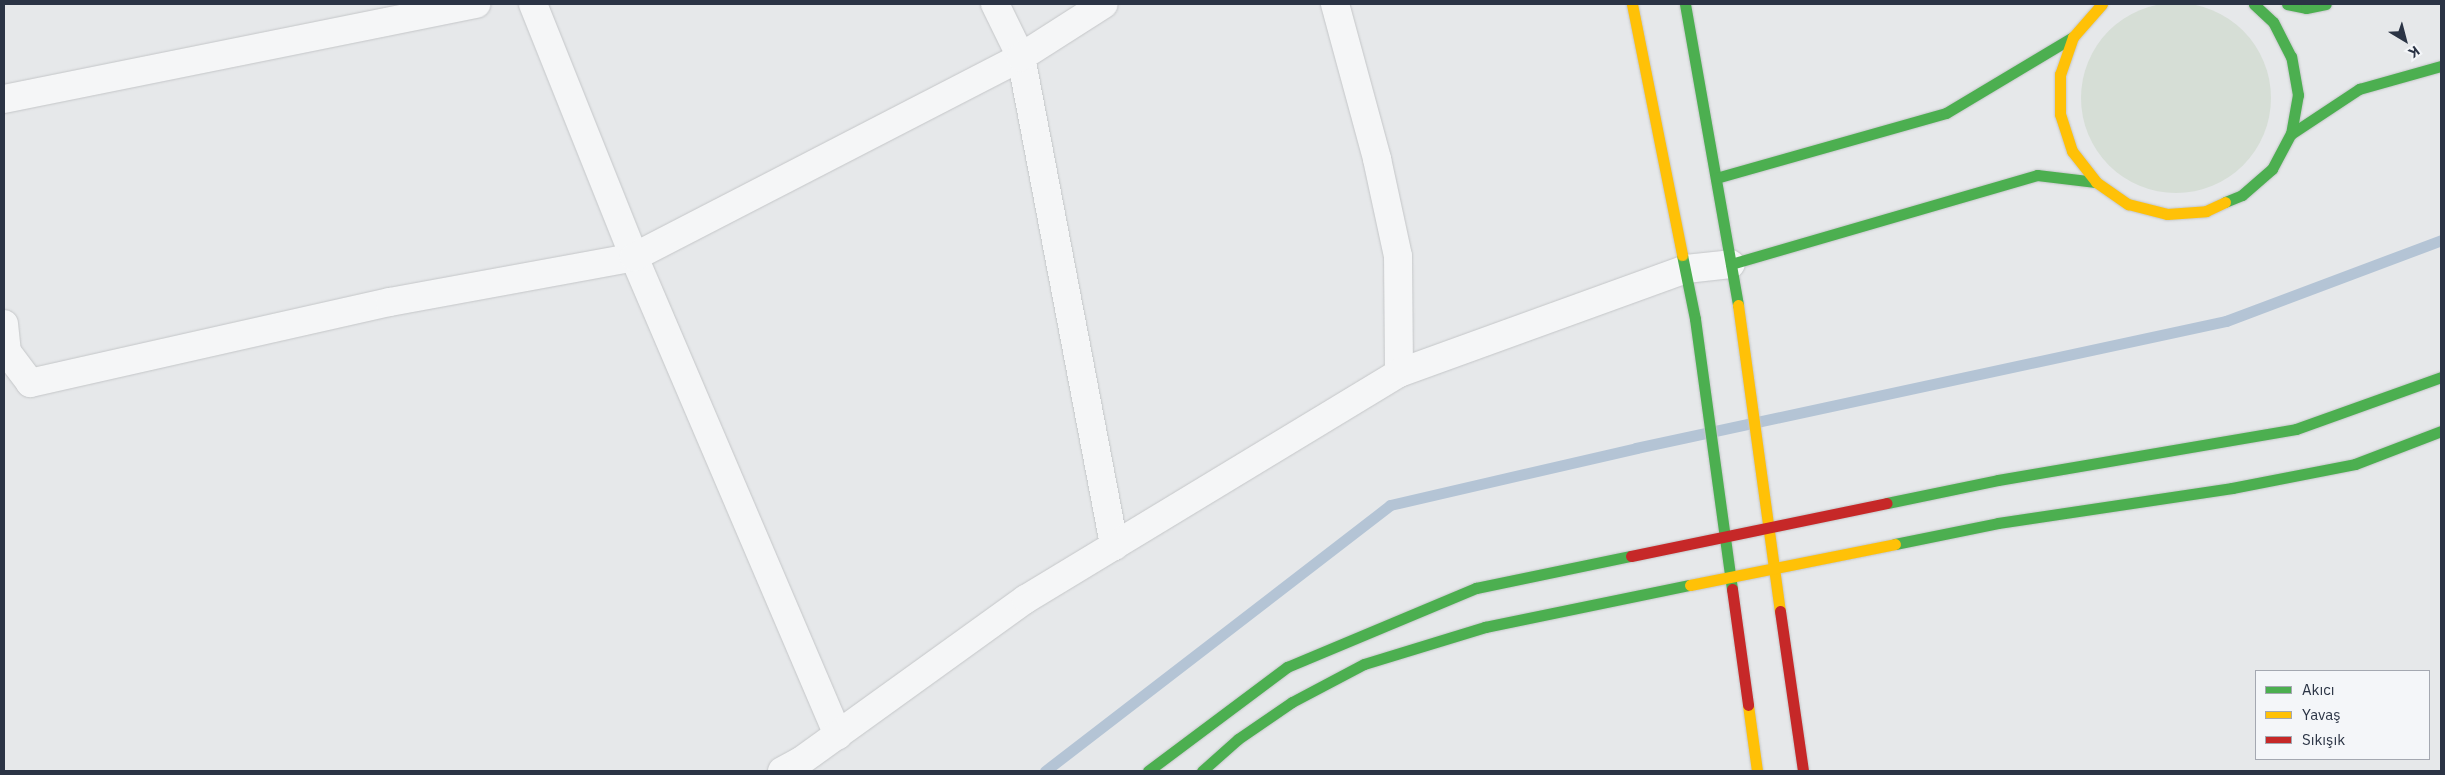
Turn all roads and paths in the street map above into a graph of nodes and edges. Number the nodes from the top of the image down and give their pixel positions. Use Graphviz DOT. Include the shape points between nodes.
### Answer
graph roads {
  1 [pos="477,4"];
  2 [pos="533,4"];
  3 [pos="995,4"];
  4 [pos="1104,4"];
  5 [pos="1335,4"];
  6 [pos="1632,4"];
  7 [pos="1685,4"];
  8 [pos="2102,4"];
  9 [pos="2254,4"];
  10 [pos="2288,4"];
  11 [pos="2326,4"];
  12 [pos="2073,37"];
  13 [pos="1021,57"];
  14 [pos="2441,66"];
  15 [pos="4,99"];
  16 [pos="2291,134"];
  17 [pos="1716,178"];
  18 [pos="2096,182"];
  19 [pos="634,257"];
  20 [pos="1731,264"];
  21 [pos="1686,269"];
  22 [pos="4,324"];
  23 [pos="1399,373"];
  24 [pos="2441,377"];
  25 [pos="2441,431"];
  26 [pos="1767,526"];
  27 [pos="1725,538"];
  28 [pos="1114,546"];
  29 [pos="1773,568"];
  30 [pos="1730,576"];
  31 [pos="838,735"];
  32 [pos="782,771"];
  33 [pos="1148,771"];
  34 [pos="1202,771"];
  35 [pos="1756,771"];
  36 [pos="1803,771"];
  1 -- 15 [label="street"];
  2 -- 19 [label="street"];
  3 -- 13 [label="street"];
  4 -- 13 [label="street"];
  5 -- 23 [label="street" via="1377,159 1398,256"];
  6 -- 21 [label="street"];
  7 -- 17 [label="street"];
  8 -- 12 [label="street"];
  9 -- 16 [label="street" via="2273,22 2291,57 2298,96"];
  10 -- 11 [label="street" via="2306,8"];
  12 -- 17 [label="street" via="1946,113"];
  12 -- 18 [label="street" via="2060,74 2060,114 2072,151"];
  13 -- 19 [label="street"];
  13 -- 28 [label="street"];
  14 -- 16 [label="street" via="2358,89"];
  16 -- 18 [label="street" via="2272,169 2242,195 2206,211 2166,214 2128,204"];
  17 -- 20 [label="street"];
  18 -- 20 [label="street" via="2037,175"];
  19 -- 22 [label="street" via="390,302 30,383 7,352"];
  19 -- 31 [label="street"];
  20 -- 21 [label="street"];
  20 -- 26 [label="street"];
  21 -- 23 [label="street"];
  21 -- 27 [label="street"];
  23 -- 28 [label="street"];
  24 -- 26 [label="street" via="2296,429 1998,480"];
  25 -- 29 [label="street" via="2354,464 2232,488 1998,523"];
  26 -- 27 [label="street"];
  26 -- 29 [label="street"];
  27 -- 30 [label="street"];
  27 -- 33 [label="street" via="1476,588 1286,667"];
  28 -- 31 [label="street" via="1026,598"];
  29 -- 30 [label="street"];
  29 -- 36 [label="street"];
  30 -- 34 [label="street" via="1485,627 1364,664 1292,702 1238,739"];
  30 -- 35 [label="street"];
  31 -- 32 [label="street"];
}
